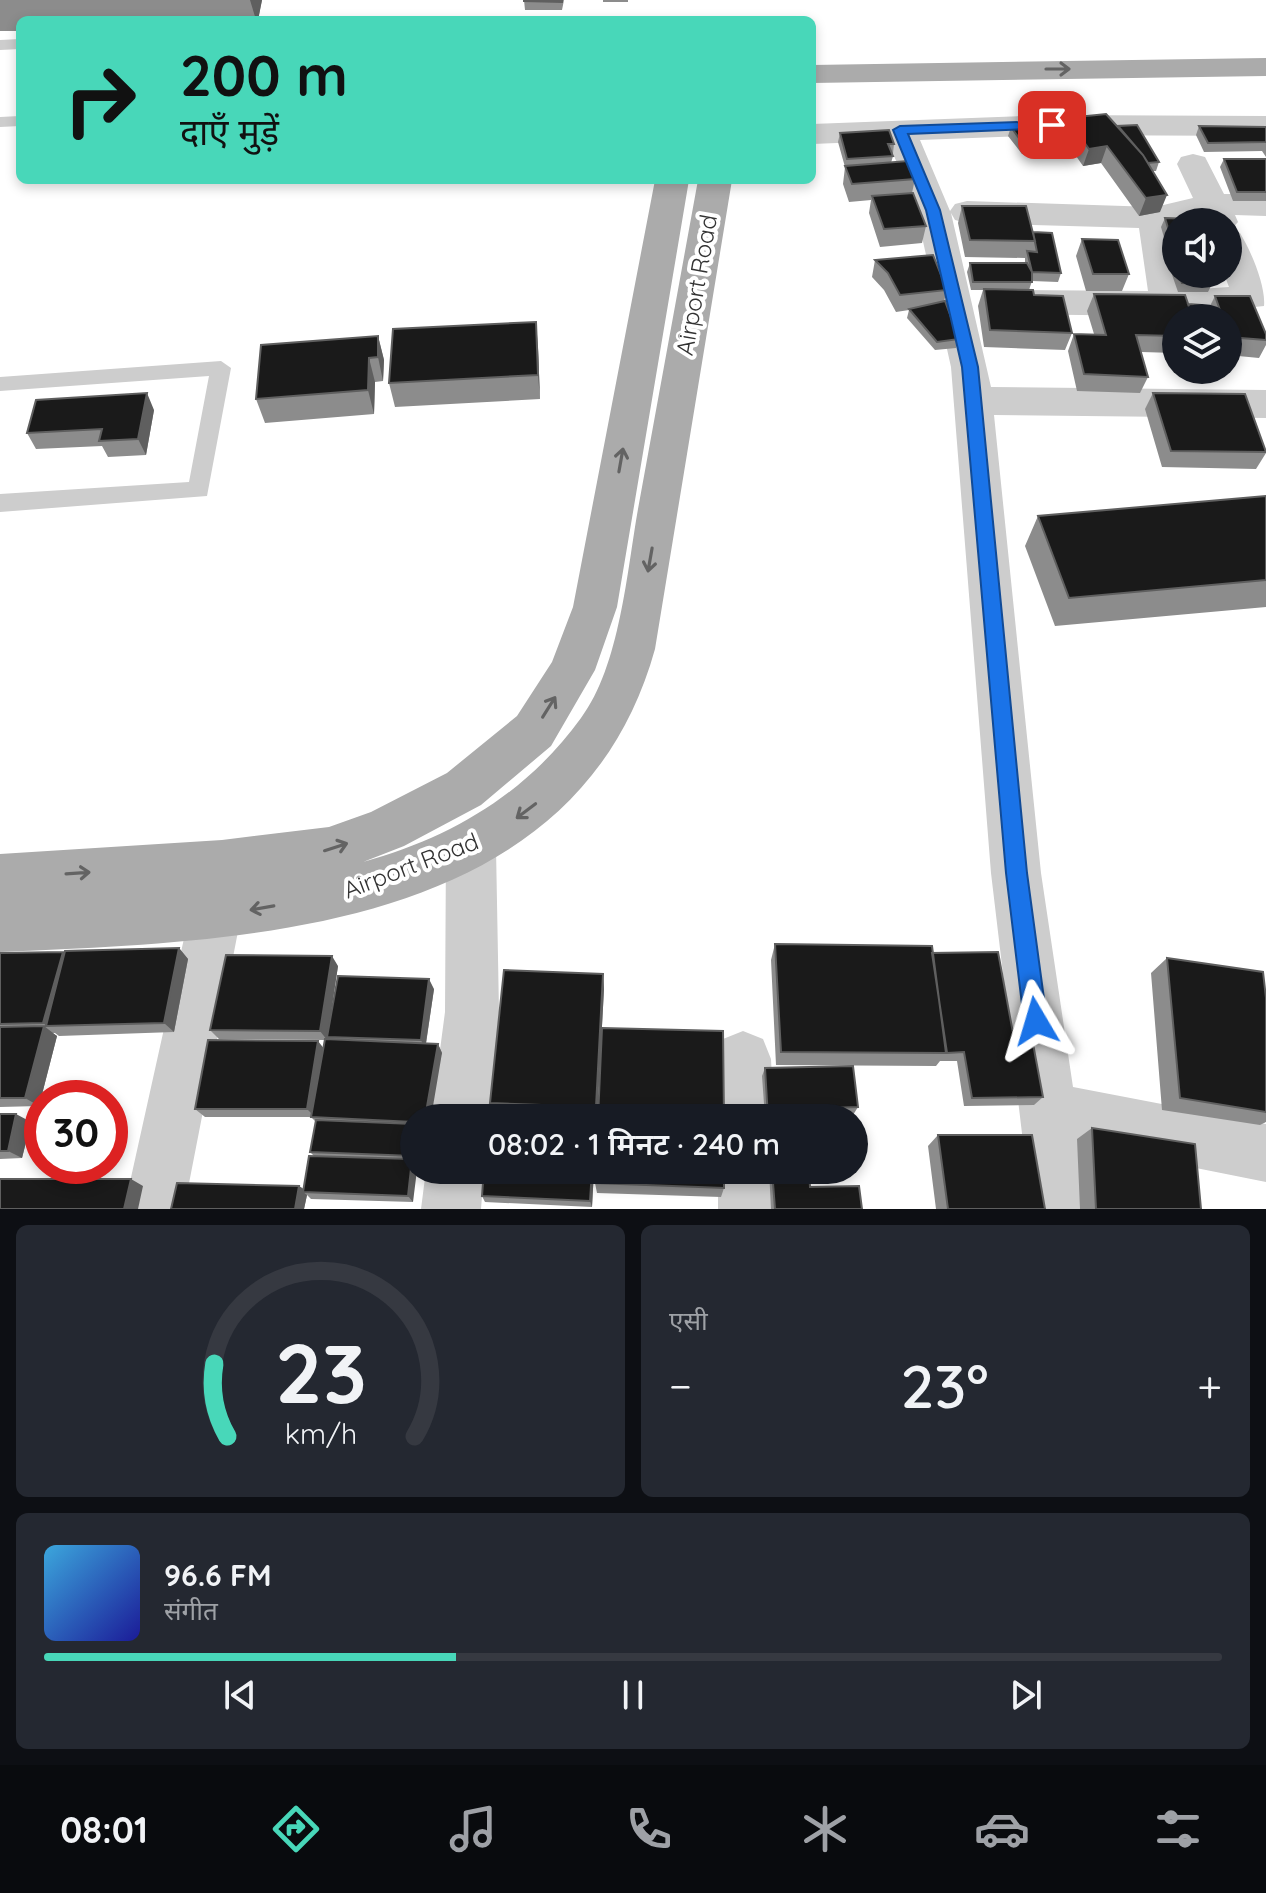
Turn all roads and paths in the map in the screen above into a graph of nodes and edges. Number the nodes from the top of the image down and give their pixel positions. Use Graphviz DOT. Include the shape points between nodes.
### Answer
graph roads {
  1 [pos="1266,67"];
  2 [pos="816,74"];
  3 [pos="917,82"];
  4 [pos="1266,92"];
  5 [pos="816,93"];
  6 [pos="1266,126"];
  7 [pos="900,130"];
  8 [pos="816,134"];
  9 [pos="1193,164"];
  10 [pos="671,184"];
  11 [pos="714,184"];
  12 [pos="1266,205"];
  13 [pos="1215,208"];
  14 [pos="1242,209"];
  15 [pos="933,210"];
  16 [pos="1162,217"];
  17 [pos="1155,218"];
  18 [pos="1242,275"];
  19 [pos="955,302"];
  20 [pos="1168,304"];
  21 [pos="1260,318"];
  22 [pos="0,384"];
  23 [pos="972,401"];
  24 [pos="1266,404"];
  25 [pos="0,503"];
  26 [pos="471,848"];
  27 [pos="0,878"];
  28 [pos="215,916"];
  29 [pos="0,927"];
  30 [pos="743,1059"];
  31 [pos="462,1104"];
  32 [pos="745,1104"];
  33 [pos="1047,1110"];
  34 [pos="1266,1153"];
  35 [pos="454,1184"];
  36 [pos="747,1184"];
  37 [pos="154,1209"];
  38 [pos="451,1209"];
  39 [pos="748,1209"];
  40 [pos="1061,1209"];
  3 -- 1 [label="main road, one-way"];
  2 -- 3 [label="main road"];
  3 -- 4 [label="main road"];
  3 -- 5 [label="main road"];
  6 -- 7 [label="street"];
  7 -- 8 [label="street"];
  7 -- 15 [label="street"];
  9 -- 13 [label="street"];
  27 -- 10 [label="main road, Airport Road, one-way" via="222,864 329,851 386,830 464,789 534,731 572,670 595,607"];
  11 -- 26 [label="main road, Airport Road, one-way" via="640,620 626,671 599,731 568,774 529,810"];
  12 -- 14 [label="street"];
  15 -- 17 [label="street"];
  15 -- 19 [label="street"];
  16 -- 17 [label="street"];
  17 -- 20 [label="street"];
  18 -- 21 [label="street"];
  19 -- 20 [label="street"];
  19 -- 23 [label="street"];
  22 -- 25 [label="lane" via="221,368 199,490"];
  23 -- 24 [label="street"];
  23 -- 33 [label="street" via="1016,873"];
  26 -- 28 [label="main road, Airport Road, one-way" via="332,896"];
  26 -- 31 [label="street" via="472,1012"];
  28 -- 29 [label="main road, Airport Road"];
  28 -- 37 [label="street"];
  30 -- 32 [label="street"];
  33 -- 34 [label="street"];
  33 -- 40 [label="street"];
  35 -- 38 [label="street"];
  36 -- 39 [label="street"];
}
